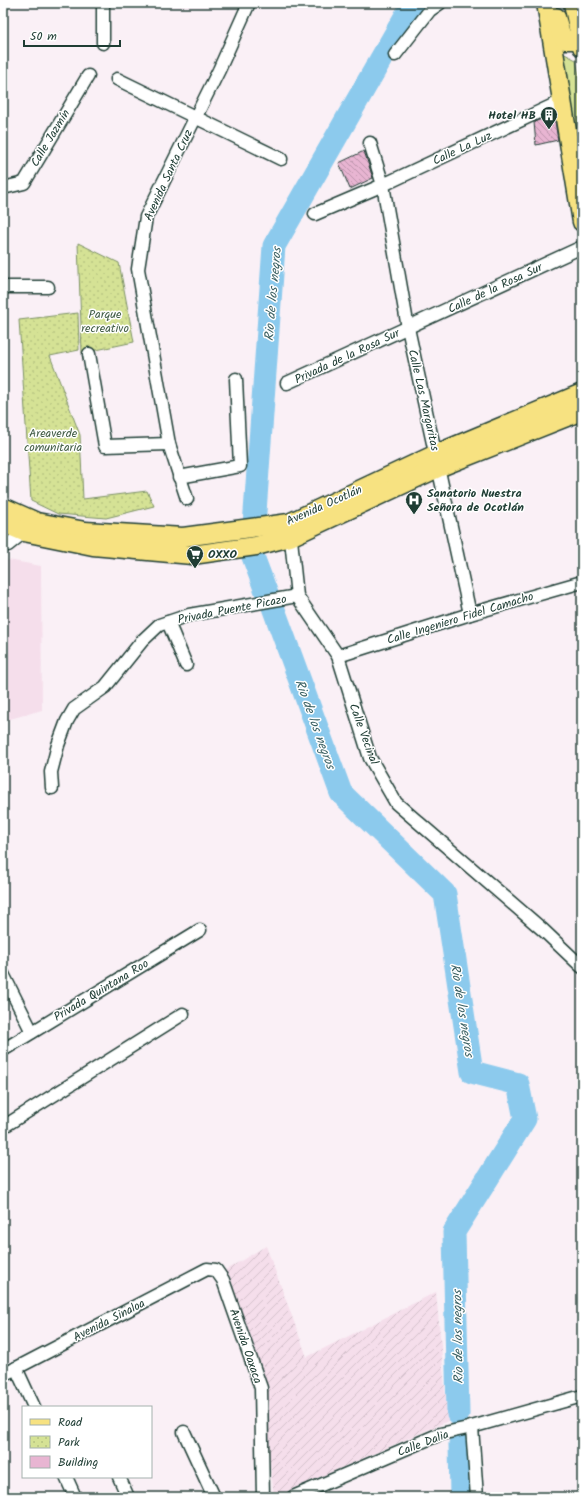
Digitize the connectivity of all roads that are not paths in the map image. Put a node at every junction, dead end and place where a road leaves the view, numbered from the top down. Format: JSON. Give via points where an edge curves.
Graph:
{"nodes":[{"id":1,"x":103,"y":3,"type":"edge"},
{"id":2,"x":249,"y":3,"type":"edge"},
{"id":3,"x":440,"y":3,"type":"edge"},
{"id":4,"x":546,"y":3,"type":"edge"},
{"id":5,"x":551,"y":3,"type":"edge"},
{"id":6,"x":573,"y":3,"type":"edge"},
{"id":7,"x":581,"y":43,"type":"edge"},
{"id":8,"x":103,"y":44,"type":"dead end"},
{"id":9,"x":395,"y":55,"type":"dead end"},
{"id":10,"x":88,"y":76,"type":"dead end"},
{"id":11,"x":117,"y":79,"type":"dead end"},
{"id":12,"x":562,"y":101,"type":"junction"},
{"id":13,"x":196,"y":117,"type":"junction"},
{"id":14,"x":370,"y":143,"type":"dead end"},
{"id":15,"x":281,"y":159,"type":"dead end"},
{"id":16,"x":384,"y":185,"type":"junction"},
{"id":17,"x":3,"y":188,"type":"edge"},
{"id":18,"x":315,"y":214,"type":"dead end"},
{"id":19,"x":582,"y":222,"type":"edge"},
{"id":20,"x":582,"y":247,"type":"edge"},
{"id":21,"x":3,"y":287,"type":"edge"},
{"id":22,"x":48,"y":287,"type":"dead end"},
{"id":23,"x":408,"y":328,"type":"junction"},
{"id":24,"x":89,"y":354,"type":"dead end"},
{"id":25,"x":236,"y":379,"type":"dead end"},
{"id":26,"x":287,"y":383,"type":"dead end"},
{"id":27,"x":582,"y":393,"type":"edge"},
{"id":28,"x":582,"y":411,"type":"edge"},
{"id":29,"x":170,"y":444,"type":"junction"},
{"id":30,"x":437,"y":461,"type":"junction"},
{"id":31,"x":179,"y":477,"type":"junction"},
{"id":32,"x":186,"y":499,"type":"dead end"},
{"id":33,"x":3,"y":507,"type":"edge"},
{"id":34,"x":3,"y":523,"type":"edge"},
{"id":35,"x":290,"y":530,"type":"junction"},
{"id":36,"x":24,"y":532,"type":"junction"},
{"id":37,"x":264,"y":535,"type":"junction"},
{"id":38,"x":3,"y":545,"type":"edge"},
{"id":39,"x":582,"y":582,"type":"edge"},
{"id":40,"x":297,"y":596,"type":"junction"},
{"id":41,"x":470,"y":614,"type":"junction"},
{"id":42,"x":168,"y":622,"type":"junction"},
{"id":43,"x":338,"y":656,"type":"junction"},
{"id":44,"x":186,"y":666,"type":"dead end"},
{"id":45,"x":52,"y":788,"type":"dead end"},
{"id":46,"x":200,"y":930,"type":"dead end"},
{"id":47,"x":582,"y":967,"type":"edge"},
{"id":48,"x":3,"y":974,"type":"edge"},
{"id":49,"x":184,"y":1014,"type":"dead end"},
{"id":50,"x":32,"y":1032,"type":"junction"},
{"id":51,"x":3,"y":1050,"type":"edge"},
{"id":52,"x":3,"y":1127,"type":"edge"},
{"id":53,"x":216,"y":1270,"type":"joint"},
{"id":54,"x":16,"y":1368,"type":"junction"},
{"id":55,"x":3,"y":1375,"type":"edge"},
{"id":56,"x":582,"y":1396,"type":"edge"},
{"id":57,"x":34,"y":1406,"type":"edge"},
{"id":58,"x":472,"y":1427,"type":"junction"},
{"id":59,"x":184,"y":1432,"type":"dead end"},
{"id":60,"x":66,"y":1478,"type":"edge"},
{"id":61,"x":119,"y":1478,"type":"edge"},
{"id":62,"x":75,"y":1497,"type":"edge"},
{"id":63,"x":128,"y":1497,"type":"edge"},
{"id":64,"x":214,"y":1497,"type":"edge"},
{"id":65,"x":264,"y":1497,"type":"edge"},
{"id":66,"x":293,"y":1497,"type":"edge"},
{"id":67,"x":477,"y":1497,"type":"edge"}],
"edges":[{"from":1,"to":8,"type":"street"},
{"from":2,"to":13,"type":"street","name":"Avenida Santa Cruz"},
{"from":3,"to":9,"type":"street","via":[[430,10]]},
{"from":4,"to":12,"type":"main road"},
{"from":5,"to":7,"type":"main road","via":[[562,37]]},
{"from":6,"to":7,"type":"main road"},
{"from":10,"to":17,"type":"street","name":"Calle Jazmín","via":[[24,183]]},
{"from":11,"to":13,"type":"street"},
{"from":12,"to":16,"type":"street","name":"Calle La Luz"},
{"from":12,"to":19,"type":"main road"},
{"from":13,"to":15,"type":"street"},
{"from":13,"to":29,"type":"street","name":"Avenida Santa Cruz","via":[[146,217],[138,269]]},
{"from":14,"to":16,"type":"street","name":"Calle Las Margaritas"},
{"from":16,"to":18,"type":"street","name":"Calle La Luz"},
{"from":16,"to":23,"type":"street","name":"Calle Las Margaritas"},
{"from":20,"to":23,"type":"street","name":"Calle de la Rosa Sur"},
{"from":21,"to":22,"type":"street"},
{"from":23,"to":26,"type":"street","name":"Privada de la Rosa Sur"},
{"from":23,"to":30,"type":"street","name":"Calle Las Margaritas"},
{"from":24,"to":29,"type":"street","via":[[105,446]]},
{"from":25,"to":31,"type":"street","via":[[240,466]]},
{"from":27,"to":30,"type":"main road","name":"Avenida Ocotlán"},
{"from":28,"to":30,"type":"main road","name":"Avenida Ocotlán"},
{"from":29,"to":31,"type":"street","name":"Avenida Santa Cruz"},
{"from":30,"to":35,"type":"main road","name":"Avenida Ocotlán"},
{"from":30,"to":41,"type":"street","name":"Calle Las Margaritas"},
{"from":31,"to":32,"type":"street","name":"Avenida Santa Cruz"},
{"from":33,"to":37,"type":"main road","name":"Avenida Ocotlán","via":[[37,522],[86,531],[183,537],[234,530]]},
{"from":34,"to":36,"type":"main road","name":"Avenida Ocotlán"},
{"from":35,"to":37,"type":"main road","name":"Avenida Ocotlán"},
{"from":35,"to":40,"type":"street","name":"Calle Vecinal"},
{"from":36,"to":37,"type":"main road","name":"Avenida Ocotlán","via":[[93,546],[192,555],[235,549]]},
{"from":36,"to":38,"type":"street","via":[[8,545]]},
{"from":39,"to":41,"type":"street","name":"Calle Ingeniero Fidel Camacho"},
{"from":40,"to":42,"type":"street","name":"Privada Puente Picazo","via":[[189,615]]},
{"from":40,"to":43,"type":"street","name":"Calle Vecinal"},
{"from":41,"to":43,"type":"street","name":"Calle Ingeniero Fidel Camacho"},
{"from":42,"to":44,"type":"street","name":"Privada Puente Picazo"},
{"from":42,"to":45,"type":"street","name":"Privada Puente Picazo","via":[[158,625],[142,641],[105,687],[74,709],[58,744],[51,772]]},
{"from":43,"to":47,"type":"street","name":"Calle Vecinal","via":[[370,758],[396,803]]},
{"from":46,"to":50,"type":"street","name":"Privada Quintana Roo"},
{"from":48,"to":50,"type":"street"},
{"from":49,"to":52,"type":"street"},
{"from":50,"to":51,"type":"street","name":"Privada Quintana Roo"},
{"from":53,"to":54,"type":"street","name":"Avenida Sinaloa","via":[[207,1269]]},
{"from":53,"to":65,"type":"street","name":"Avenida Oaxaca","via":[[223,1280],[261,1388]]},
{"from":54,"to":55,"type":"street","name":"Avenida Sinaloa"},
{"from":54,"to":57,"type":"street"},
{"from":56,"to":58,"type":"street","name":"Calle Dalia"},
{"from":58,"to":66,"type":"street","name":"Calle Dalia","via":[[440,1434]]},
{"from":58,"to":67,"type":"street"},
{"from":59,"to":64,"type":"street"},
{"from":60,"to":62,"type":"street"},
{"from":61,"to":63,"type":"street"}]}
